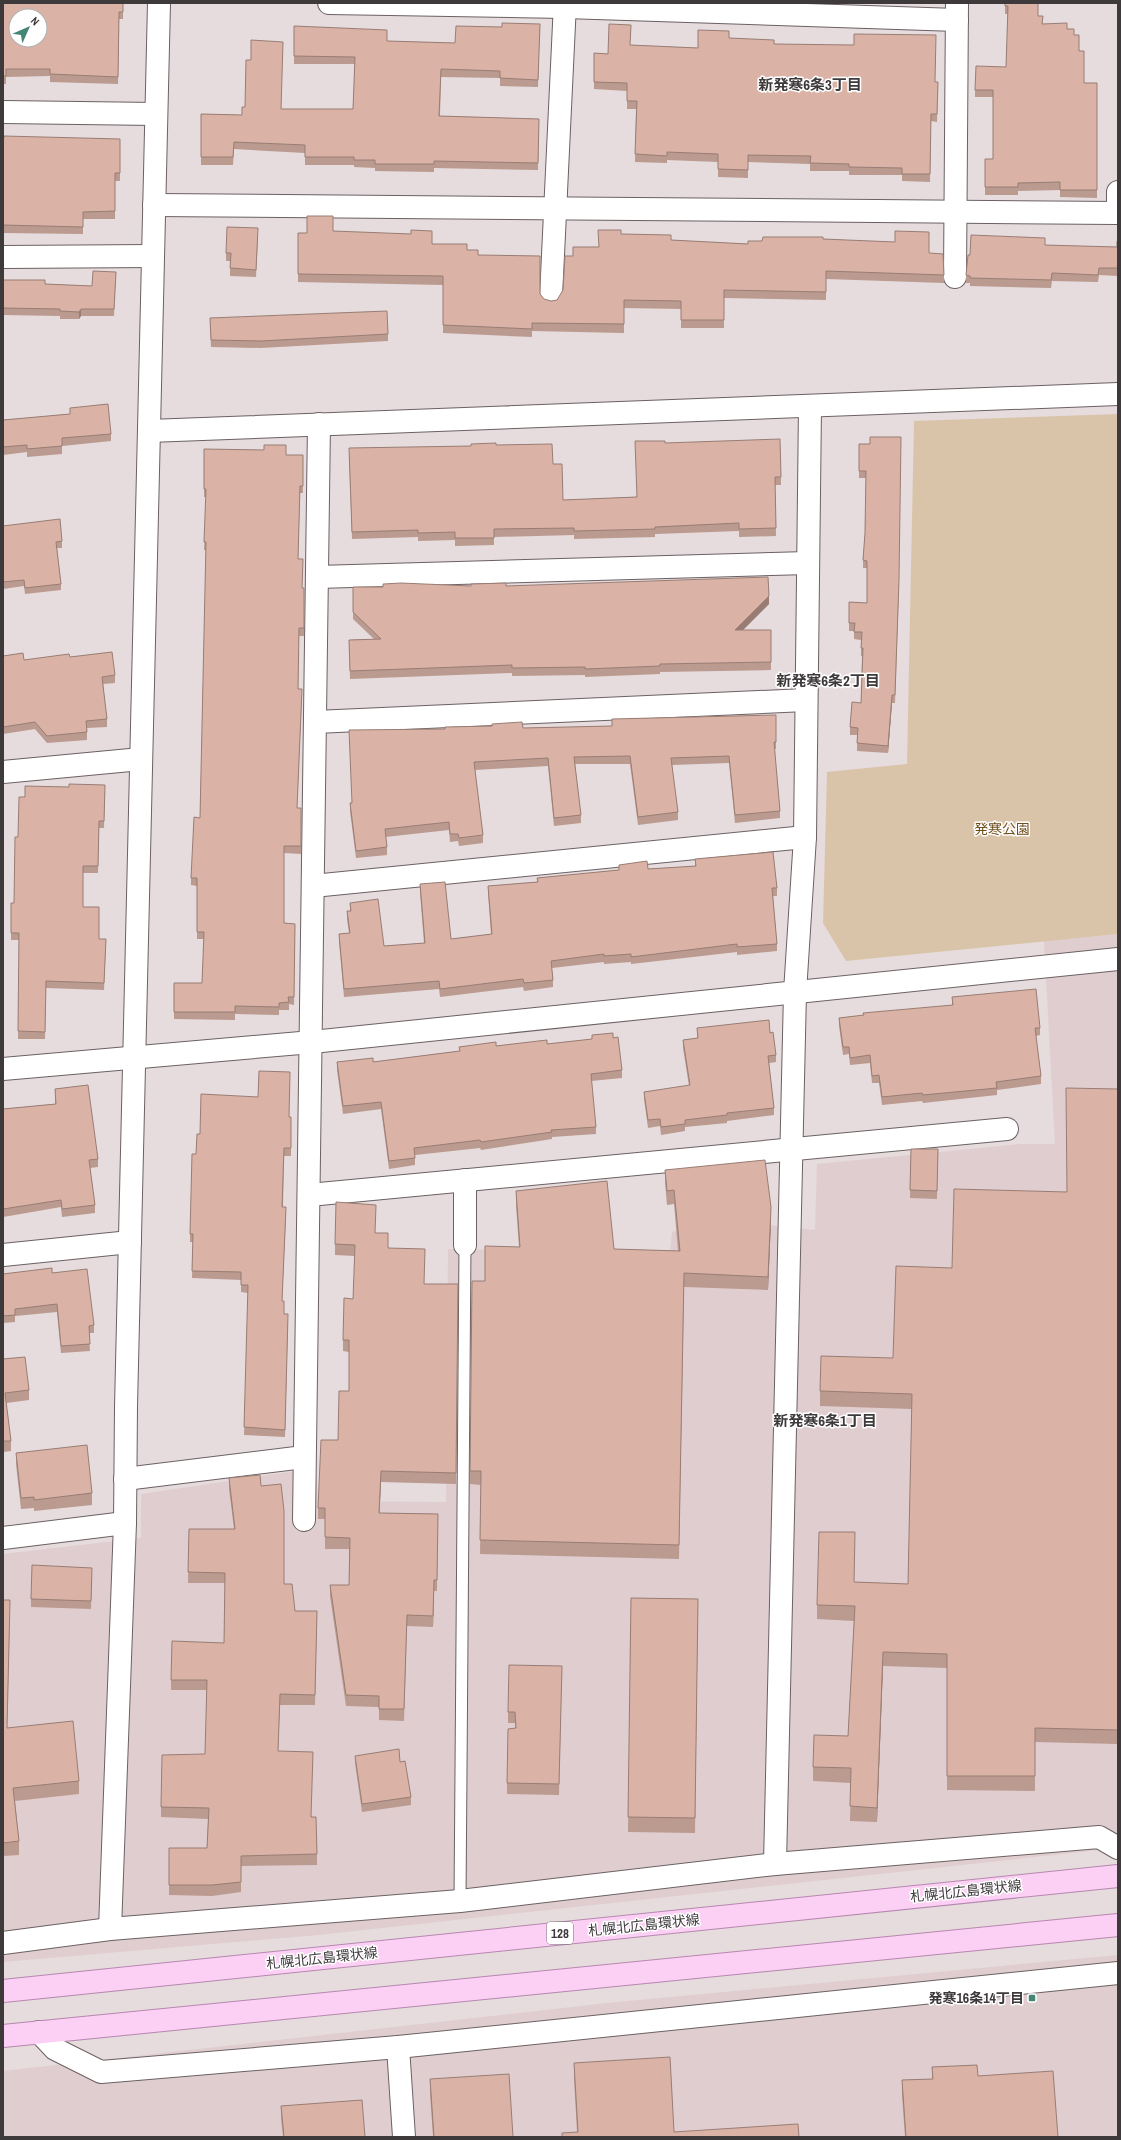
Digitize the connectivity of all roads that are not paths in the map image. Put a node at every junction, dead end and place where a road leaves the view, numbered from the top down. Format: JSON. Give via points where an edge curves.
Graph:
{"nodes":[{"id":1,"x":159,"y":3,"type":"edge"},
{"id":2,"x":329,"y":3,"type":"edge"},
{"id":3,"x":565,"y":5,"type":"edge"},
{"id":4,"x":957,"y":11,"type":"edge"},
{"id":5,"x":3,"y":112,"type":"edge"},
{"id":6,"x":156,"y":114,"type":"junction"},
{"id":7,"x":1118,"y":192,"type":"edge"},
{"id":8,"x":154,"y":205,"type":"junction"},
{"id":9,"x":556,"y":209,"type":"junction"},
{"id":10,"x":954,"y":212,"type":"junction"},
{"id":11,"x":152,"y":256,"type":"junction"},
{"id":12,"x":3,"y":257,"type":"edge"},
{"id":13,"x":954,"y":277,"type":"dead end"},
{"id":14,"x":551,"y":297,"type":"dead end"},
{"id":15,"x":1118,"y":394,"type":"edge"},
{"id":16,"x":810,"y":406,"type":"junction"},
{"id":17,"x":319,"y":424,"type":"junction"},
{"id":18,"x":149,"y":431,"type":"junction"},
{"id":19,"x":808,"y":563,"type":"junction"},
{"id":20,"x":317,"y":577,"type":"junction"},
{"id":21,"x":806,"y":700,"type":"junction"},
{"id":22,"x":315,"y":722,"type":"junction"},
{"id":23,"x":141,"y":760,"type":"junction"},
{"id":24,"x":3,"y":772,"type":"edge"},
{"id":25,"x":805,"y":837,"type":"junction"},
{"id":26,"x":313,"y":886,"type":"junction"},
{"id":27,"x":1118,"y":959,"type":"edge"},
{"id":28,"x":795,"y":992,"type":"junction"},
{"id":29,"x":312,"y":1042,"type":"junction"},
{"id":30,"x":135,"y":1059,"type":"junction"},
{"id":31,"x":3,"y":1070,"type":"edge"},
{"id":32,"x":1007,"y":1129,"type":"dead end"},
{"id":33,"x":792,"y":1148,"type":"junction"},
{"id":34,"x":465,"y":1180,"type":"junction"},
{"id":35,"x":309,"y":1195,"type":"junction"},
{"id":36,"x":130,"y":1242,"type":"junction"},
{"id":37,"x":466,"y":1245,"type":"joint"},
{"id":38,"x":3,"y":1255,"type":"edge"},
{"id":39,"x":304,"y":1457,"type":"junction"},
{"id":40,"x":126,"y":1479,"type":"junction"},
{"id":41,"x":304,"y":1520,"type":"dead end"},
{"id":42,"x":125,"y":1523,"type":"junction"},
{"id":43,"x":3,"y":1538,"type":"edge"},
{"id":44,"x":1118,"y":1848,"type":"edge"},
{"id":45,"x":775,"y":1864,"type":"junction"},
{"id":46,"x":1118,"y":1876,"type":"edge"},
{"id":47,"x":460,"y":1901,"type":"junction"},
{"id":48,"x":1118,"y":1925,"type":"edge"},
{"id":49,"x":110,"y":1929,"type":"junction"},
{"id":50,"x":3,"y":1944,"type":"edge"},
{"id":51,"x":1118,"y":1973,"type":"edge"},
{"id":52,"x":3,"y":1991,"type":"edge"},
{"id":53,"x":38,"y":2032,"type":"junction"},
{"id":54,"x":3,"y":2036,"type":"edge"},
{"id":55,"x":398,"y":2047,"type":"junction"},
{"id":56,"x":404,"y":2137,"type":"edge"}],
"edges":[{"from":1,"to":6,"type":"street"},
{"from":2,"to":3,"type":"street"},
{"from":3,"to":4,"type":"street"},
{"from":3,"to":9,"type":"street"},
{"from":4,"to":10,"type":"street"},
{"from":5,"to":6,"type":"street"},
{"from":6,"to":8,"type":"street"},
{"from":7,"to":10,"type":"street","via":[[1118,213]]},
{"from":8,"to":9,"type":"street"},
{"from":8,"to":11,"type":"street"},
{"from":9,"to":10,"type":"street"},
{"from":9,"to":14,"type":"street"},
{"from":10,"to":13,"type":"street"},
{"from":11,"to":12,"type":"street"},
{"from":11,"to":18,"type":"street"},
{"from":15,"to":16,"type":"street"},
{"from":16,"to":17,"type":"street"},
{"from":16,"to":19,"type":"street"},
{"from":17,"to":18,"type":"street"},
{"from":17,"to":20,"type":"street"},
{"from":18,"to":23,"type":"street"},
{"from":19,"to":20,"type":"street"},
{"from":19,"to":21,"type":"street"},
{"from":20,"to":22,"type":"street"},
{"from":21,"to":22,"type":"street"},
{"from":21,"to":25,"type":"street"},
{"from":22,"to":26,"type":"street"},
{"from":23,"to":24,"type":"street"},
{"from":23,"to":30,"type":"street"},
{"from":25,"to":26,"type":"street"},
{"from":25,"to":28,"type":"street"},
{"from":26,"to":29,"type":"street"},
{"from":27,"to":28,"type":"street"},
{"from":28,"to":29,"type":"street"},
{"from":28,"to":33,"type":"street"},
{"from":29,"to":30,"type":"street"},
{"from":29,"to":35,"type":"street"},
{"from":30,"to":31,"type":"street"},
{"from":30,"to":36,"type":"street"},
{"from":32,"to":33,"type":"street"},
{"from":33,"to":34,"type":"street"},
{"from":33,"to":45,"type":"street"},
{"from":34,"to":35,"type":"street"},
{"from":34,"to":37,"type":"street"},
{"from":35,"to":39,"type":"street"},
{"from":36,"to":38,"type":"street"},
{"from":36,"to":40,"type":"street"},
{"from":37,"to":47,"type":"lane"},
{"from":39,"to":40,"type":"street"},
{"from":39,"to":41,"type":"street"},
{"from":40,"to":42,"type":"street"},
{"from":42,"to":43,"type":"street"},
{"from":42,"to":49,"type":"street"},
{"from":44,"to":45,"type":"street","via":[[1099,1837]]},
{"from":45,"to":47,"type":"street"},
{"from":46,"to":52,"type":"main road","name":"札幌北広島環状線","number":"128"},
{"from":47,"to":49,"type":"street"},
{"from":48,"to":53,"type":"main road"},
{"from":49,"to":50,"type":"street"},
{"from":51,"to":55,"type":"street"},
{"from":53,"to":54,"type":"main road"},
{"from":53,"to":55,"type":"street","via":[[55,2049],[101,2072]]},
{"from":55,"to":56,"type":"street"}]}
